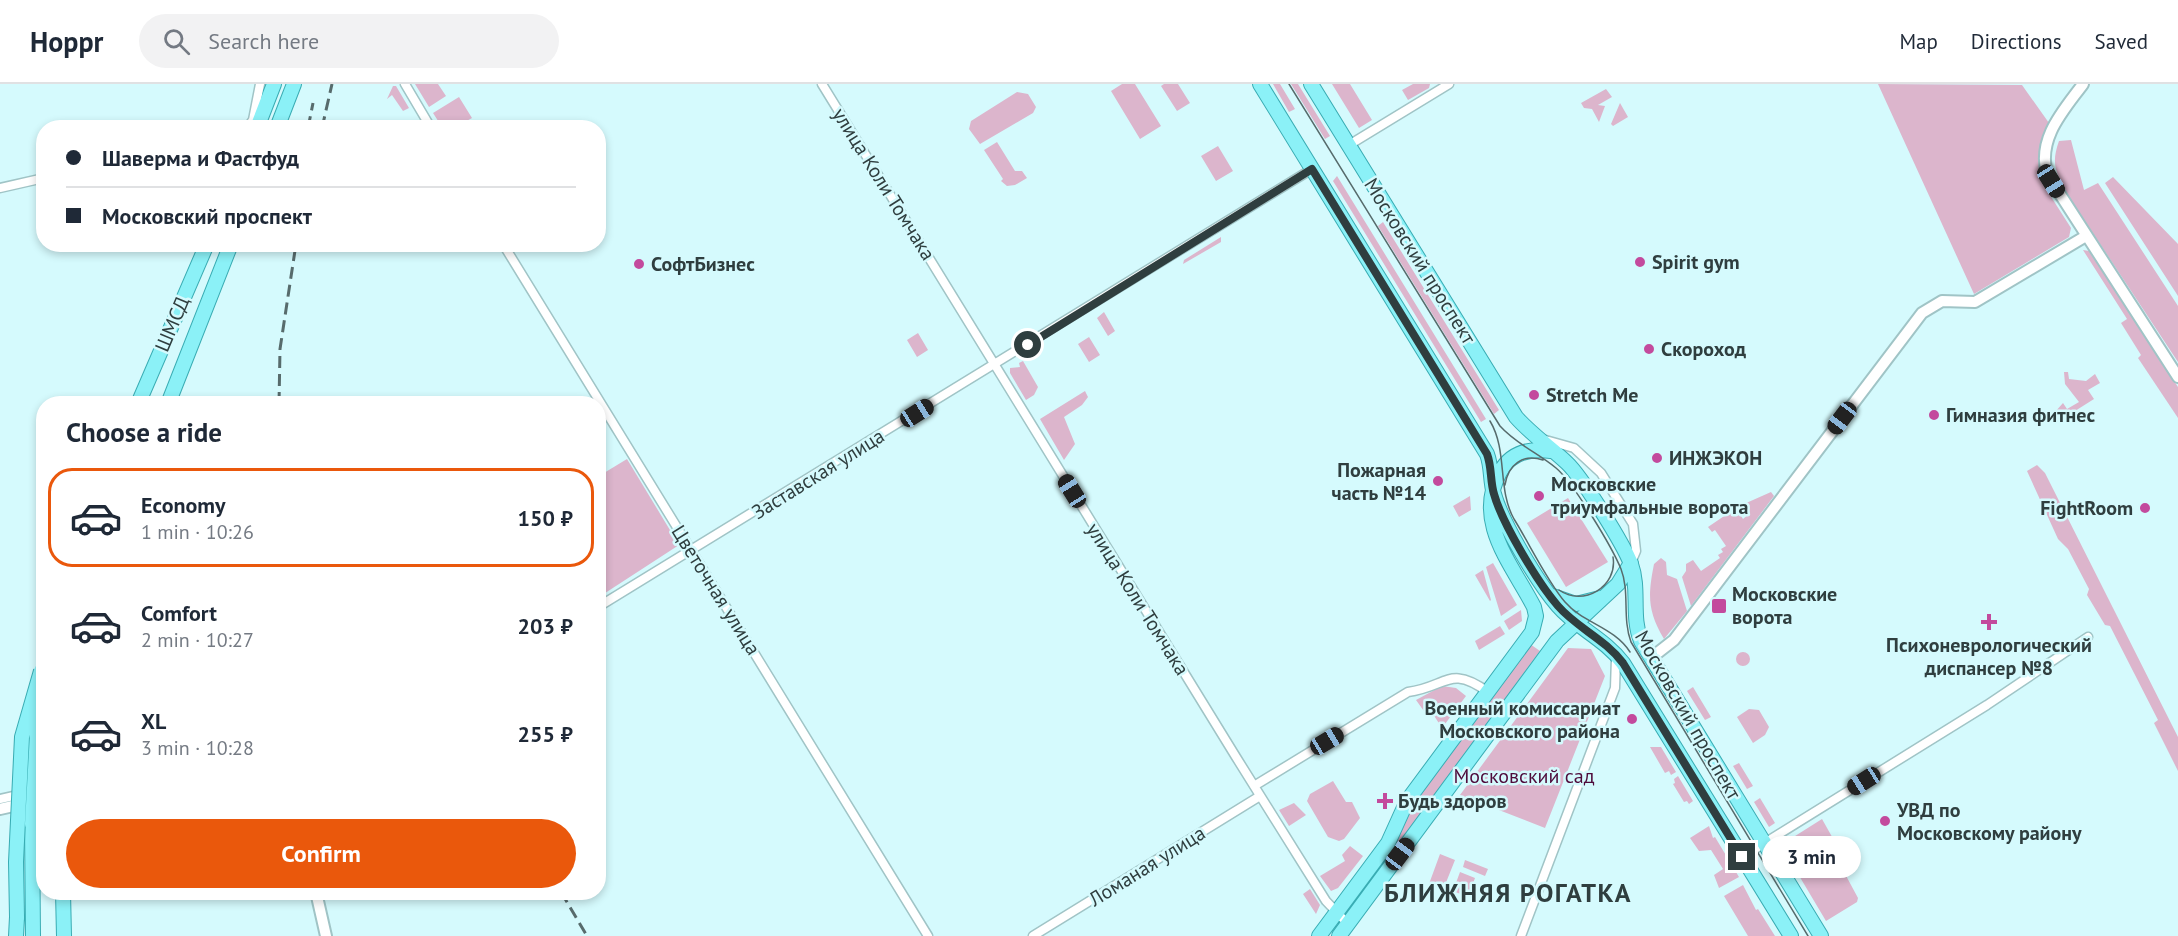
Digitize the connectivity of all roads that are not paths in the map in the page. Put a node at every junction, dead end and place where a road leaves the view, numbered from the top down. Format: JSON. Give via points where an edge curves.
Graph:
{"nodes":[{"id":1,"x":260,"y":84,"type":"edge"},
{"id":2,"x":274,"y":84,"type":"edge"},
{"id":3,"x":294,"y":84,"type":"edge"},
{"id":4,"x":405,"y":84,"type":"edge"},
{"id":5,"x":822,"y":84,"type":"edge"},
{"id":6,"x":1260,"y":84,"type":"edge"},
{"id":7,"x":1311,"y":84,"type":"edge"},
{"id":8,"x":1449,"y":84,"type":"edge"},
{"id":9,"x":2083,"y":84,"type":"edge"},
{"id":10,"x":253,"y":120,"type":"edge"},
{"id":11,"x":260,"y":120,"type":"edge"},
{"id":12,"x":280,"y":120,"type":"edge"},
{"id":13,"x":426,"y":120,"type":"edge"},
{"id":14,"x":1349,"y":145,"type":"junction"},
{"id":15,"x":1312,"y":169,"type":"junction"},
{"id":16,"x":36,"y":180,"type":"edge"},
{"id":17,"x":0,"y":188,"type":"edge"},
{"id":18,"x":2086,"y":236,"type":"junction"},
{"id":19,"x":204,"y":252,"type":"edge"},
{"id":20,"x":228,"y":252,"type":"edge"},
{"id":21,"x":509,"y":252,"type":"edge"},
{"id":22,"x":995,"y":365,"type":"junction"},
{"id":23,"x":2178,"y":377,"type":"edge"},
{"id":24,"x":141,"y":396,"type":"edge"},
{"id":25,"x":171,"y":396,"type":"edge"},
{"id":26,"x":597,"y":396,"type":"edge"},
{"id":27,"x":606,"y":411,"type":"edge"},
{"id":28,"x":1532,"y":435,"type":"junction"},
{"id":29,"x":1551,"y":451,"type":"junction"},
{"id":30,"x":1493,"y":492,"type":"junction"},
{"id":31,"x":692,"y":552,"type":"junction"},
{"id":32,"x":1630,"y":563,"type":"junction"},
{"id":33,"x":1545,"y":587,"type":"junction"},
{"id":34,"x":1607,"y":595,"type":"junction"},
{"id":35,"x":606,"y":602,"type":"edge"},
{"id":36,"x":1576,"y":622,"type":"junction"},
{"id":37,"x":2088,"y":637,"type":"dead end"},
{"id":38,"x":1614,"y":651,"type":"junction"},
{"id":39,"x":1651,"y":658,"type":"junction"},
{"id":40,"x":1636,"y":683,"type":"junction"},
{"id":41,"x":36,"y":687,"type":"edge"},
{"id":42,"x":1615,"y":688,"type":"junction"},
{"id":43,"x":1488,"y":692,"type":"junction"},
{"id":44,"x":36,"y":760,"type":"edge"},
{"id":45,"x":1254,"y":786,"type":"junction"},
{"id":46,"x":36,"y":791,"type":"edge"},
{"id":47,"x":1260,"y":796,"type":"junction"},
{"id":48,"x":0,"y":799,"type":"edge"},
{"id":49,"x":36,"y":801,"type":"edge"},
{"id":50,"x":0,"y":809,"type":"edge"},
{"id":51,"x":1764,"y":843,"type":"junction"},
{"id":52,"x":1742,"y":857,"type":"junction"},
{"id":53,"x":63,"y":900,"type":"edge"},
{"id":54,"x":318,"y":900,"type":"edge"},
{"id":55,"x":1335,"y":914,"type":"junction"},
{"id":56,"x":1343,"y":930,"type":"edge"},
{"id":57,"x":16,"y":936,"type":"edge"},
{"id":58,"x":33,"y":936,"type":"edge"},
{"id":59,"x":64,"y":936,"type":"edge"},
{"id":60,"x":326,"y":936,"type":"edge"},
{"id":61,"x":928,"y":936,"type":"edge"},
{"id":62,"x":1034,"y":936,"type":"edge"},
{"id":63,"x":1319,"y":936,"type":"edge"},
{"id":64,"x":1521,"y":936,"type":"edge"},
{"id":65,"x":1791,"y":936,"type":"edge"},
{"id":66,"x":1821,"y":936,"type":"edge"}],
"edges":[{"from":1,"to":10,"type":"street"},
{"from":2,"to":11,"type":"main road"},
{"from":3,"to":12,"type":"main road"},
{"from":4,"to":13,"type":"street"},
{"from":5,"to":22,"type":"street","name":"улица Коли Томчака"},
{"from":6,"to":15,"type":"main road","name":"Московский проспект"},
{"from":7,"to":14,"type":"main road","name":"Московский проспект"},
{"from":8,"to":14,"type":"street"},
{"from":9,"to":18,"type":"street","via":[[2049,133],[2044,157],[2051,181]]},
{"from":14,"to":28,"type":"main road","name":"Московский проспект","via":[[1511,409]]},
{"from":15,"to":22,"type":"street","name":"Заставская улица"},
{"from":15,"to":30,"type":"main road","name":"Московский проспект","via":[[1487,454]]},
{"from":16,"to":17,"type":"street"},
{"from":18,"to":23,"type":"street"},
{"from":18,"to":39,"type":"street","via":[[1975,302],[1947,300],[1929,307],[1674,640]]},
{"from":19,"to":24,"type":"main road","name":"ШМСД"},
{"from":20,"to":25,"type":"main road","name":"ШМСД"},
{"from":21,"to":26,"type":"street","name":"Цветочная улица"},
{"from":22,"to":31,"type":"street","name":"Заставская улица"},
{"from":22,"to":45,"type":"street","name":"улица Коли Томчака"},
{"from":27,"to":31,"type":"street","name":"Цветочная улица"},
{"from":28,"to":29,"type":"main road","name":"Московский проспект"},
{"from":28,"to":32,"type":"street","via":[[1574,448],[1594,464],[1633,524],[1636,551]]},
{"from":29,"to":30,"type":"main road","via":[[1530,450],[1514,456],[1502,468]]},
{"from":29,"to":32,"type":"main road","name":"Московский проспект","via":[[1578,474]]},
{"from":30,"to":33,"type":"main road","name":"Московский проспект","via":[[1504,520]]},
{"from":30,"to":43,"type":"main road","via":[[1489,505],[1494,532],[1536,616],[1532,632]]},
{"from":31,"to":35,"type":"street","name":"Заставская улица"},
{"from":31,"to":61,"type":"street","name":"Цветочная улица"},
{"from":32,"to":34,"type":"main road"},
{"from":32,"to":39,"type":"main road","name":"Московский проспект","via":[[1635,621]]},
{"from":33,"to":34,"type":"main road","via":[[1568,603],[1593,601]]},
{"from":33,"to":36,"type":"main road","name":"Московский проспект","via":[[1559,608]]},
{"from":34,"to":36,"type":"main road"},
{"from":36,"to":38,"type":"main road","name":"Московский проспект"},
{"from":36,"to":56,"type":"main road","via":[[1553,647]]},
{"from":37,"to":51,"type":"street","via":[[1987,705]]},
{"from":38,"to":40,"type":"main road","name":"Московский проспект"},
{"from":38,"to":42,"type":"street"},
{"from":39,"to":51,"type":"main road","name":"Московский проспект"},
{"from":40,"to":42,"type":"street"},
{"from":40,"to":52,"type":"main road","name":"Московский проспект"},
{"from":41,"to":57,"type":"main road","bridge":true,"via":[[22,737]]},
{"from":42,"to":64,"type":"street"},
{"from":43,"to":45,"type":"street","via":[[1470,678],[1437,682],[1408,692]]},
{"from":43,"to":55,"type":"main road","via":[[1407,801],[1388,843]]},
{"from":44,"to":58,"type":"main road","bridge":true},
{"from":45,"to":47,"type":"street","name":"улица Коли Томчака"},
{"from":46,"to":48,"type":"street"},
{"from":47,"to":55,"type":"street","name":"улица Коли Томчака"},
{"from":47,"to":62,"type":"street","name":"Ломаная улица"},
{"from":49,"to":50,"type":"street"},
{"from":51,"to":52,"type":"street"},
{"from":51,"to":66,"type":"main road","name":"Московский проспект"},
{"from":52,"to":65,"type":"main road","name":"Московский проспект"},
{"from":53,"to":59,"type":"main road"},
{"from":54,"to":60,"type":"street"},
{"from":55,"to":56,"type":"street","name":"улица Коли Томчака"},
{"from":55,"to":63,"type":"main road"}]}
